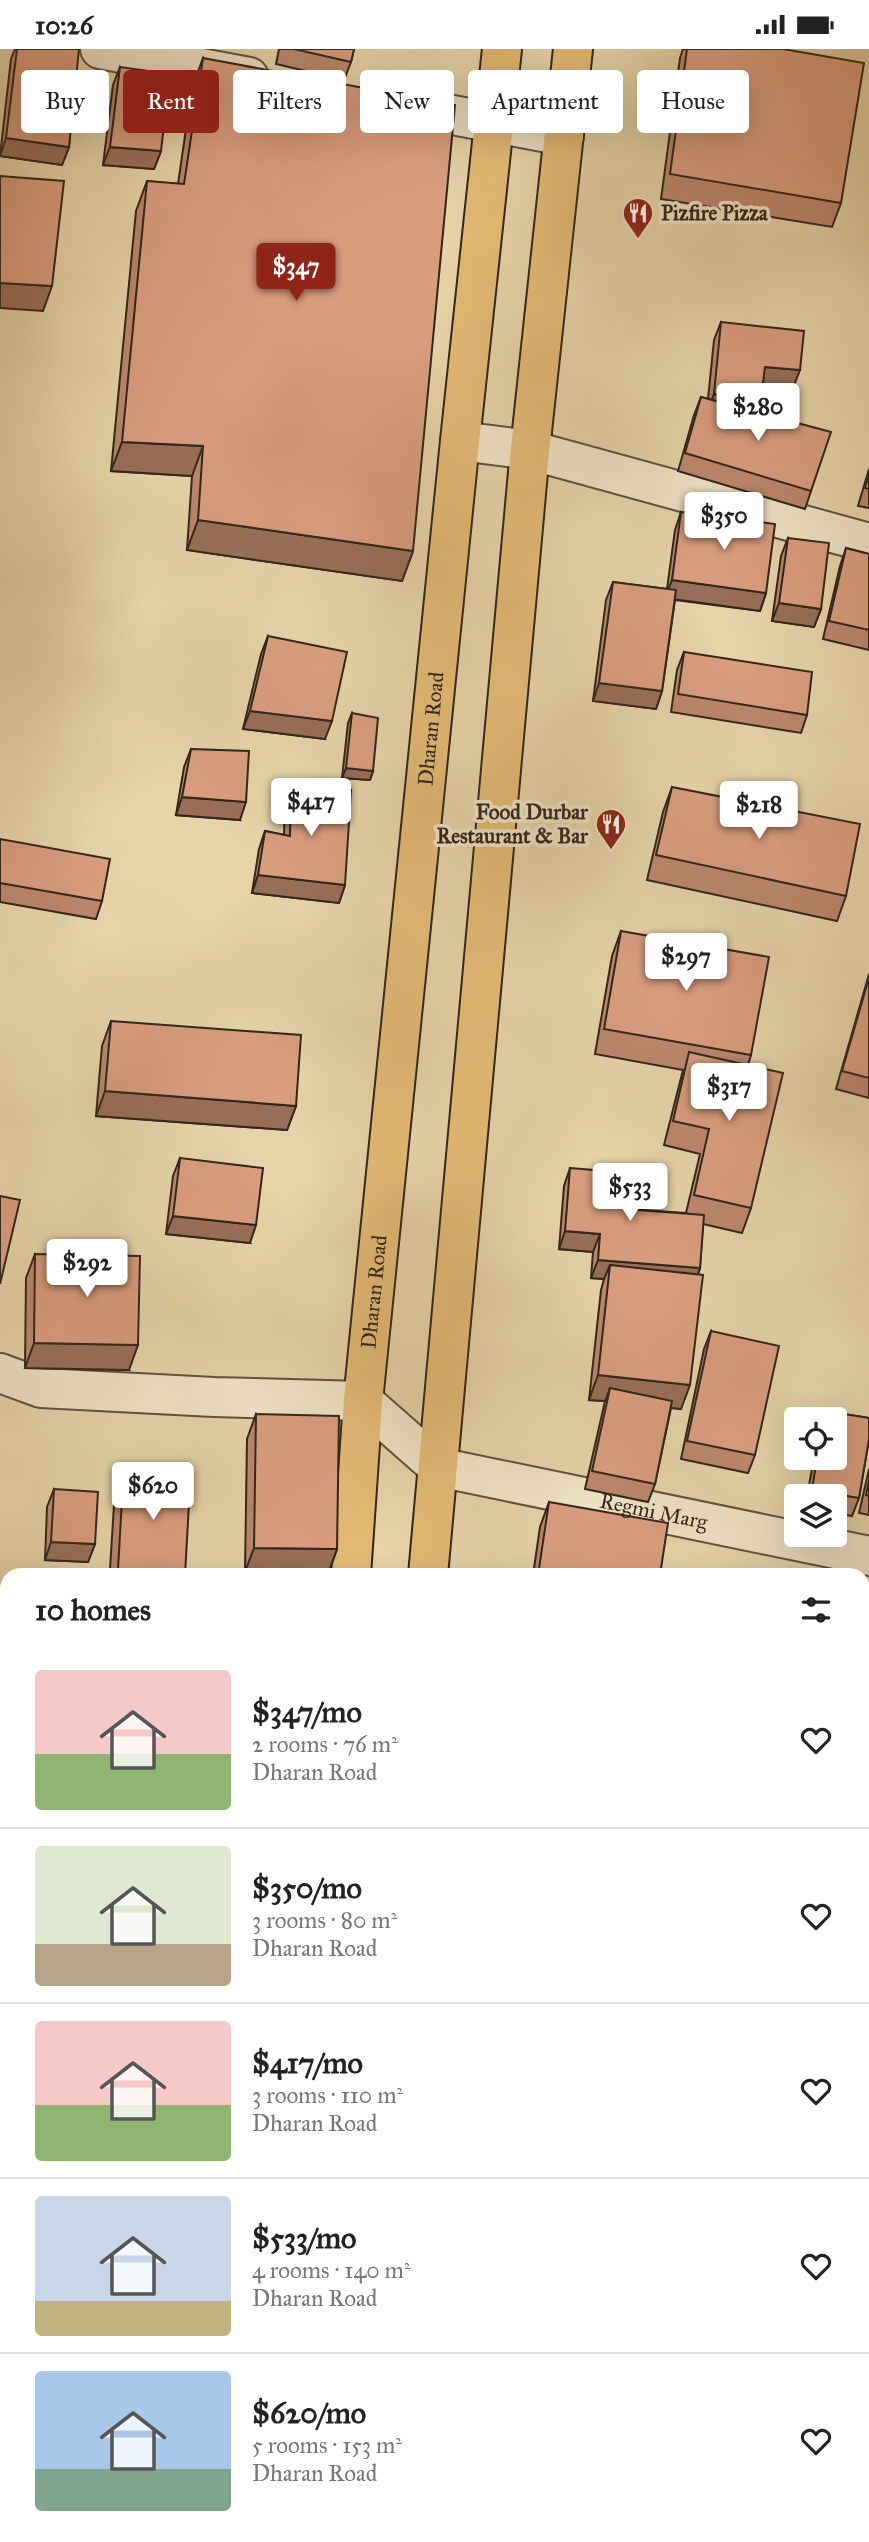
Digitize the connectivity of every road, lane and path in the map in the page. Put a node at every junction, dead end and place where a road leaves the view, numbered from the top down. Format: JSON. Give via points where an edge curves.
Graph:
{"nodes":[{"id":1,"x":100,"y":49,"type":"edge"},
{"id":2,"x":502,"y":49,"type":"edge"},
{"id":3,"x":573,"y":49,"type":"edge"},
{"id":4,"x":500,"y":70,"type":"edge"},
{"id":5,"x":233,"y":74,"type":"edge"},
{"id":6,"x":494,"y":133,"type":"edge"},
{"id":7,"x":547,"y":133,"type":"edge"},
{"id":8,"x":564,"y":136,"type":"junction"},
{"id":9,"x":460,"y":441,"type":"junction"},
{"id":10,"x":530,"y":450,"type":"junction"},
{"id":11,"x":869,"y":543,"type":"edge"},
{"id":12,"x":0,"y":1373,"type":"edge"},
{"id":13,"x":363,"y":1401,"type":"junction"},
{"id":14,"x":438,"y":1467,"type":"junction"},
{"id":15,"x":869,"y":1556,"type":"edge"},
{"id":16,"x":351,"y":1568,"type":"edge"},
{"id":17,"x":429,"y":1568,"type":"edge"}],
"edges":[{"from":1,"to":5,"type":"street"},
{"from":2,"to":4,"type":"main road","name":"Dharan Road"},
{"from":3,"to":8,"type":"main road"},
{"from":6,"to":9,"type":"main road","name":"Dharan Road"},
{"from":7,"to":8,"type":"street"},
{"from":8,"to":10,"type":"main road"},
{"from":9,"to":10,"type":"street"},
{"from":9,"to":13,"type":"main road","name":"Dharan Road"},
{"from":10,"to":11,"type":"street"},
{"from":10,"to":14,"type":"main road"},
{"from":12,"to":13,"type":"street","via":[[41,1388]]},
{"from":13,"to":14,"type":"street"},
{"from":13,"to":16,"type":"main road","name":"Dharan Road"},
{"from":14,"to":15,"type":"street","name":"Regmi Marg"},
{"from":14,"to":17,"type":"main road"}]}
